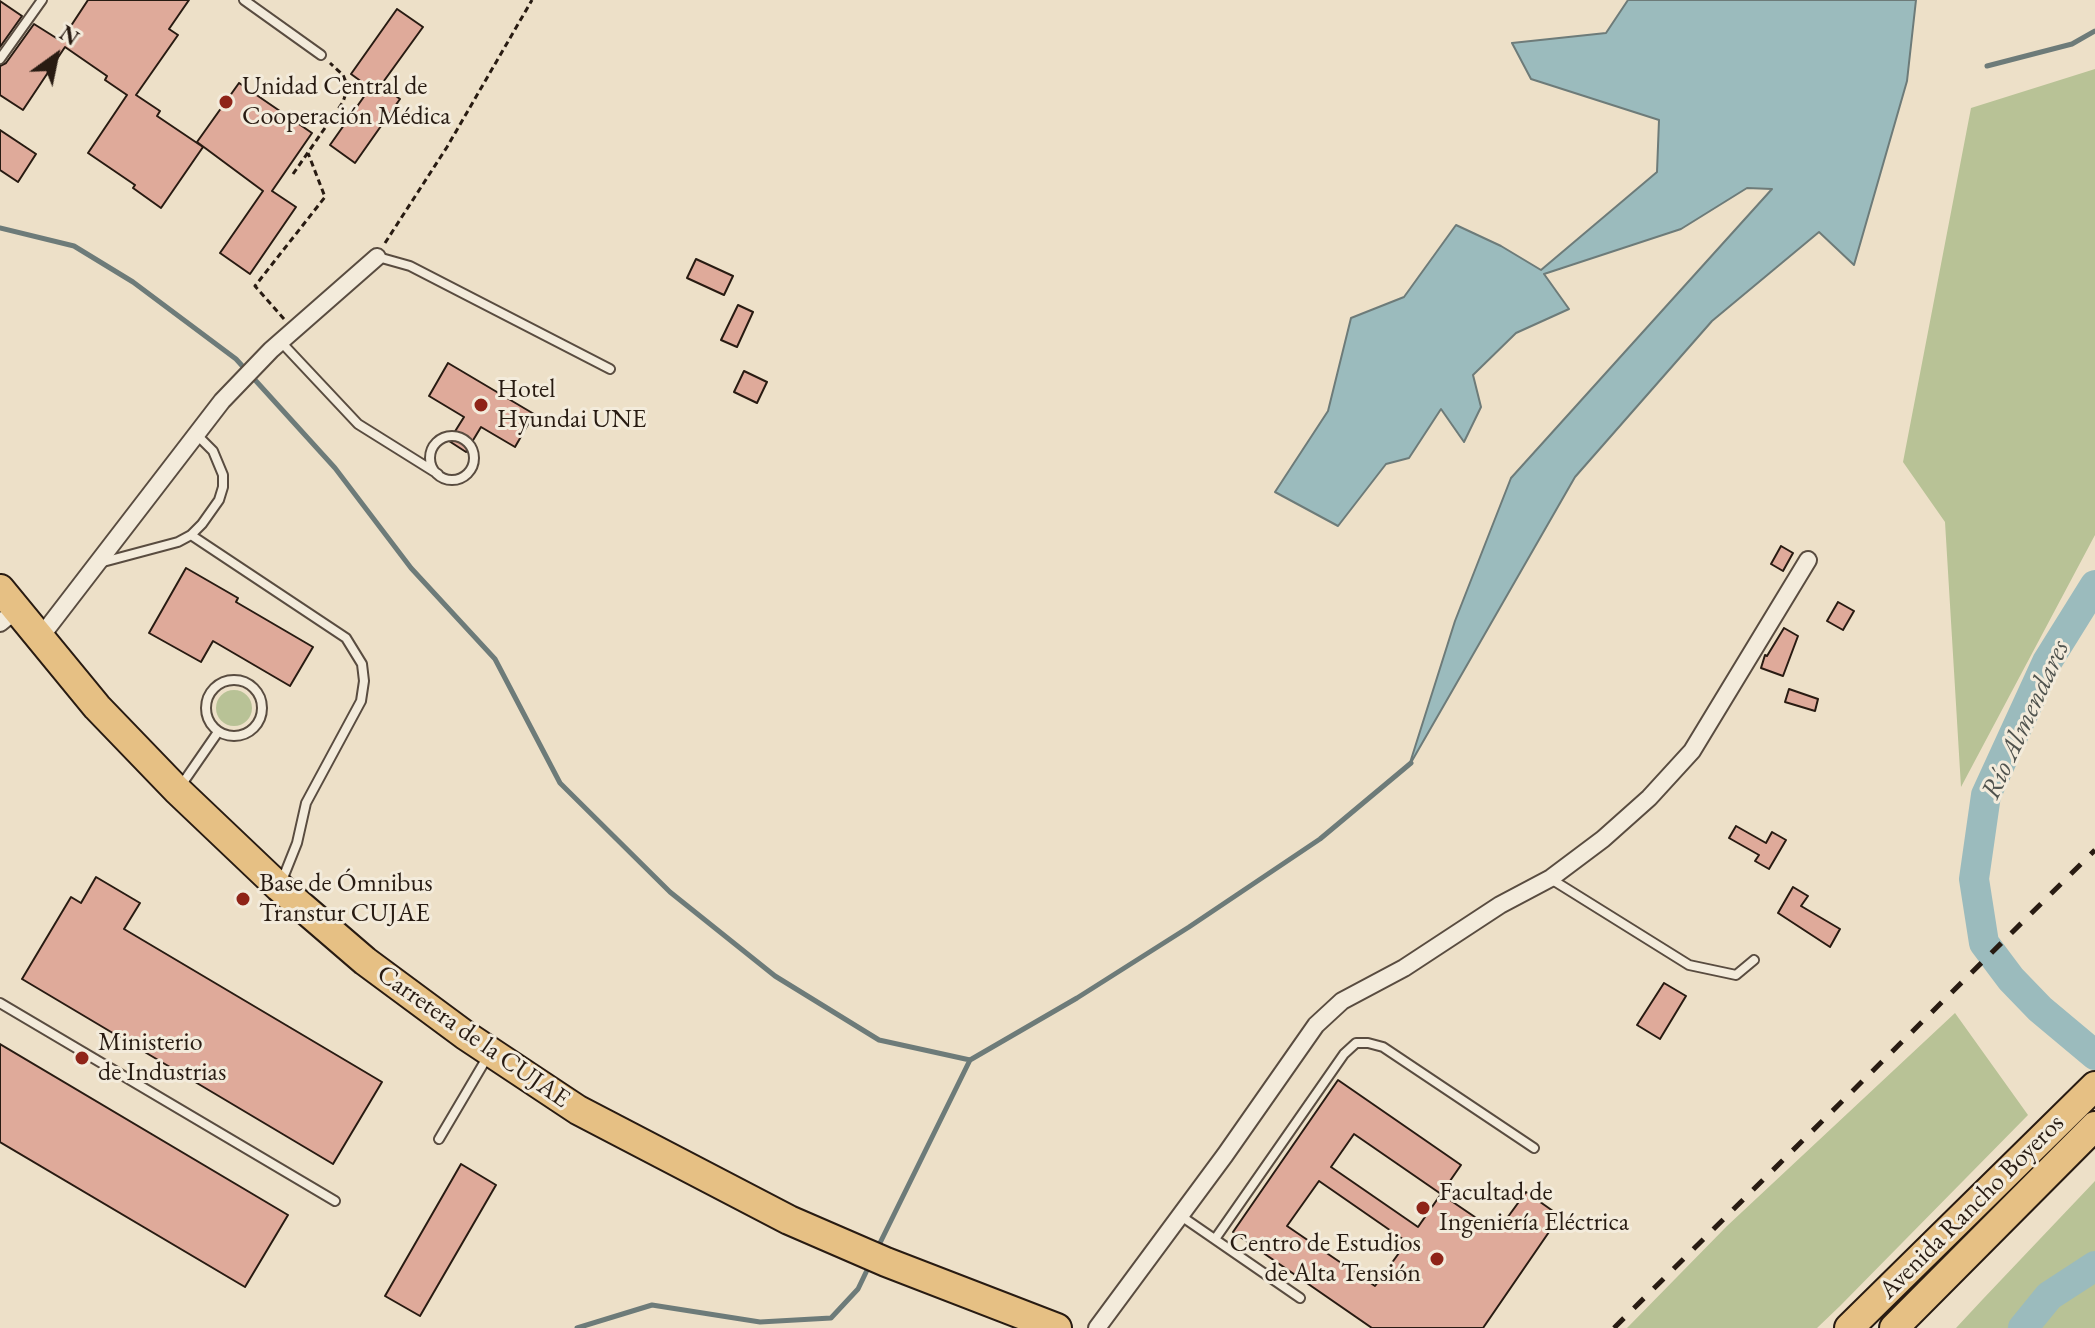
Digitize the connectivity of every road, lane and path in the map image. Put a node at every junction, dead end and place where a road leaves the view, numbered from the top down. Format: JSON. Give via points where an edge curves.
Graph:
{"nodes":[{"id":1,"x":42,"y":0,"type":"edge"},
{"id":2,"x":244,"y":0,"type":"edge"},
{"id":3,"x":532,"y":0,"type":"edge"},
{"id":4,"x":321,"y":55,"type":"joint"},
{"id":5,"x":0,"y":59,"type":"edge"},
{"id":6,"x":308,"y":153,"type":"junction"},
{"id":7,"x":293,"y":174,"type":"dead end"},
{"id":8,"x":377,"y":257,"type":"junction"},
{"id":9,"x":294,"y":330,"type":"junction"},
{"id":10,"x":281,"y":341,"type":"junction"},
{"id":11,"x":610,"y":369,"type":"dead end"},
{"id":12,"x":195,"y":433,"type":"junction"},
{"id":13,"x":438,"y":474,"type":"junction"},
{"id":14,"x":191,"y":535,"type":"junction"},
{"id":15,"x":1808,"y":560,"type":"dead end"},
{"id":16,"x":98,"y":563,"type":"junction"},
{"id":17,"x":5,"y":607,"type":"edge"},
{"id":18,"x":39,"y":639,"type":"junction"},
{"id":19,"x":218,"y":732,"type":"junction"},
{"id":20,"x":177,"y":790,"type":"junction"},
{"id":21,"x":1551,"y":878,"type":"junction"},
{"id":22,"x":279,"y":887,"type":"junction"},
{"id":23,"x":1754,"y":960,"type":"dead end"},
{"id":24,"x":0,"y":1003,"type":"edge"},
{"id":25,"x":491,"y":1052,"type":"junction"},
{"id":26,"x":2095,"y":1086,"type":"edge"},
{"id":27,"x":2095,"y":1126,"type":"edge"},
{"id":28,"x":439,"y":1139,"type":"dead end"},
{"id":29,"x":1534,"y":1148,"type":"dead end"},
{"id":30,"x":335,"y":1201,"type":"dead end"},
{"id":31,"x":1180,"y":1215,"type":"junction"},
{"id":32,"x":1215,"y":1239,"type":"junction"},
{"id":33,"x":1300,"y":1298,"type":"dead end"},
{"id":34,"x":1057,"y":1328,"type":"edge"},
{"id":35,"x":1097,"y":1328,"type":"edge"},
{"id":36,"x":1849,"y":1328,"type":"edge"},
{"id":37,"x":1894,"y":1328,"type":"edge"}],
"edges":[{"from":1,"to":5,"type":"lane"},
{"from":2,"to":4,"type":"lane"},
{"from":3,"to":8,"type":"path"},
{"from":4,"to":6,"type":"path","via":[[348,87]]},
{"from":6,"to":7,"type":"path"},
{"from":6,"to":9,"type":"path","via":[[325,197],[255,286]]},
{"from":8,"to":9,"type":"street"},
{"from":8,"to":11,"type":"lane","via":[[410,266]]},
{"from":9,"to":10,"type":"street"},
{"from":10,"to":12,"type":"street"},
{"from":10,"to":13,"type":"lane","via":[[358,424]]},
{"from":12,"to":14,"type":"lane","via":[[213,451],[223,487]]},
{"from":12,"to":16,"type":"street"},
{"from":13,"to":13,"type":"lane","via":[[457,479],[468,473],[474,453],[466,440],[451,436],[438,441],[431,455]]},
{"from":14,"to":16,"type":"lane"},
{"from":14,"to":22,"type":"lane","via":[[346,638],[362,664],[361,701],[306,803]]},
{"from":15,"to":21,"type":"street","via":[[1692,751],[1649,798]]},
{"from":16,"to":18,"type":"street"},
{"from":17,"to":18,"type":"highway","name":"Carretera de la CUJAE"},
{"from":18,"to":20,"type":"highway","name":"Carretera de la CUJAE"},
{"from":19,"to":19,"type":"lane","via":[[237,736],[254,728],[262,702],[252,686],[235,679],[210,691],[205,708]]},
{"from":19,"to":20,"type":"lane"},
{"from":20,"to":22,"type":"highway","name":"Carretera de la CUJAE"},
{"from":21,"to":23,"type":"lane","via":[[1689,965],[1736,975]]},
{"from":21,"to":31,"type":"street","via":[[1342,1001],[1316,1025]]},
{"from":22,"to":25,"type":"highway","name":"Carretera de la CUJAE","via":[[365,961]]},
{"from":24,"to":30,"type":"lane"},
{"from":25,"to":28,"type":"lane"},
{"from":25,"to":34,"type":"highway","name":"Carretera de la CUJAE","via":[[578,1110],[838,1242]]},
{"from":26,"to":36,"type":"highway","name":"Avenida Rancho Boyeros"},
{"from":27,"to":37,"type":"highway","name":"Avenida Rancho Boyeros"},
{"from":29,"to":32,"type":"lane","via":[[1383,1047],[1356,1043]]},
{"from":31,"to":32,"type":"lane"},
{"from":31,"to":35,"type":"street"},
{"from":32,"to":33,"type":"lane"}]}
